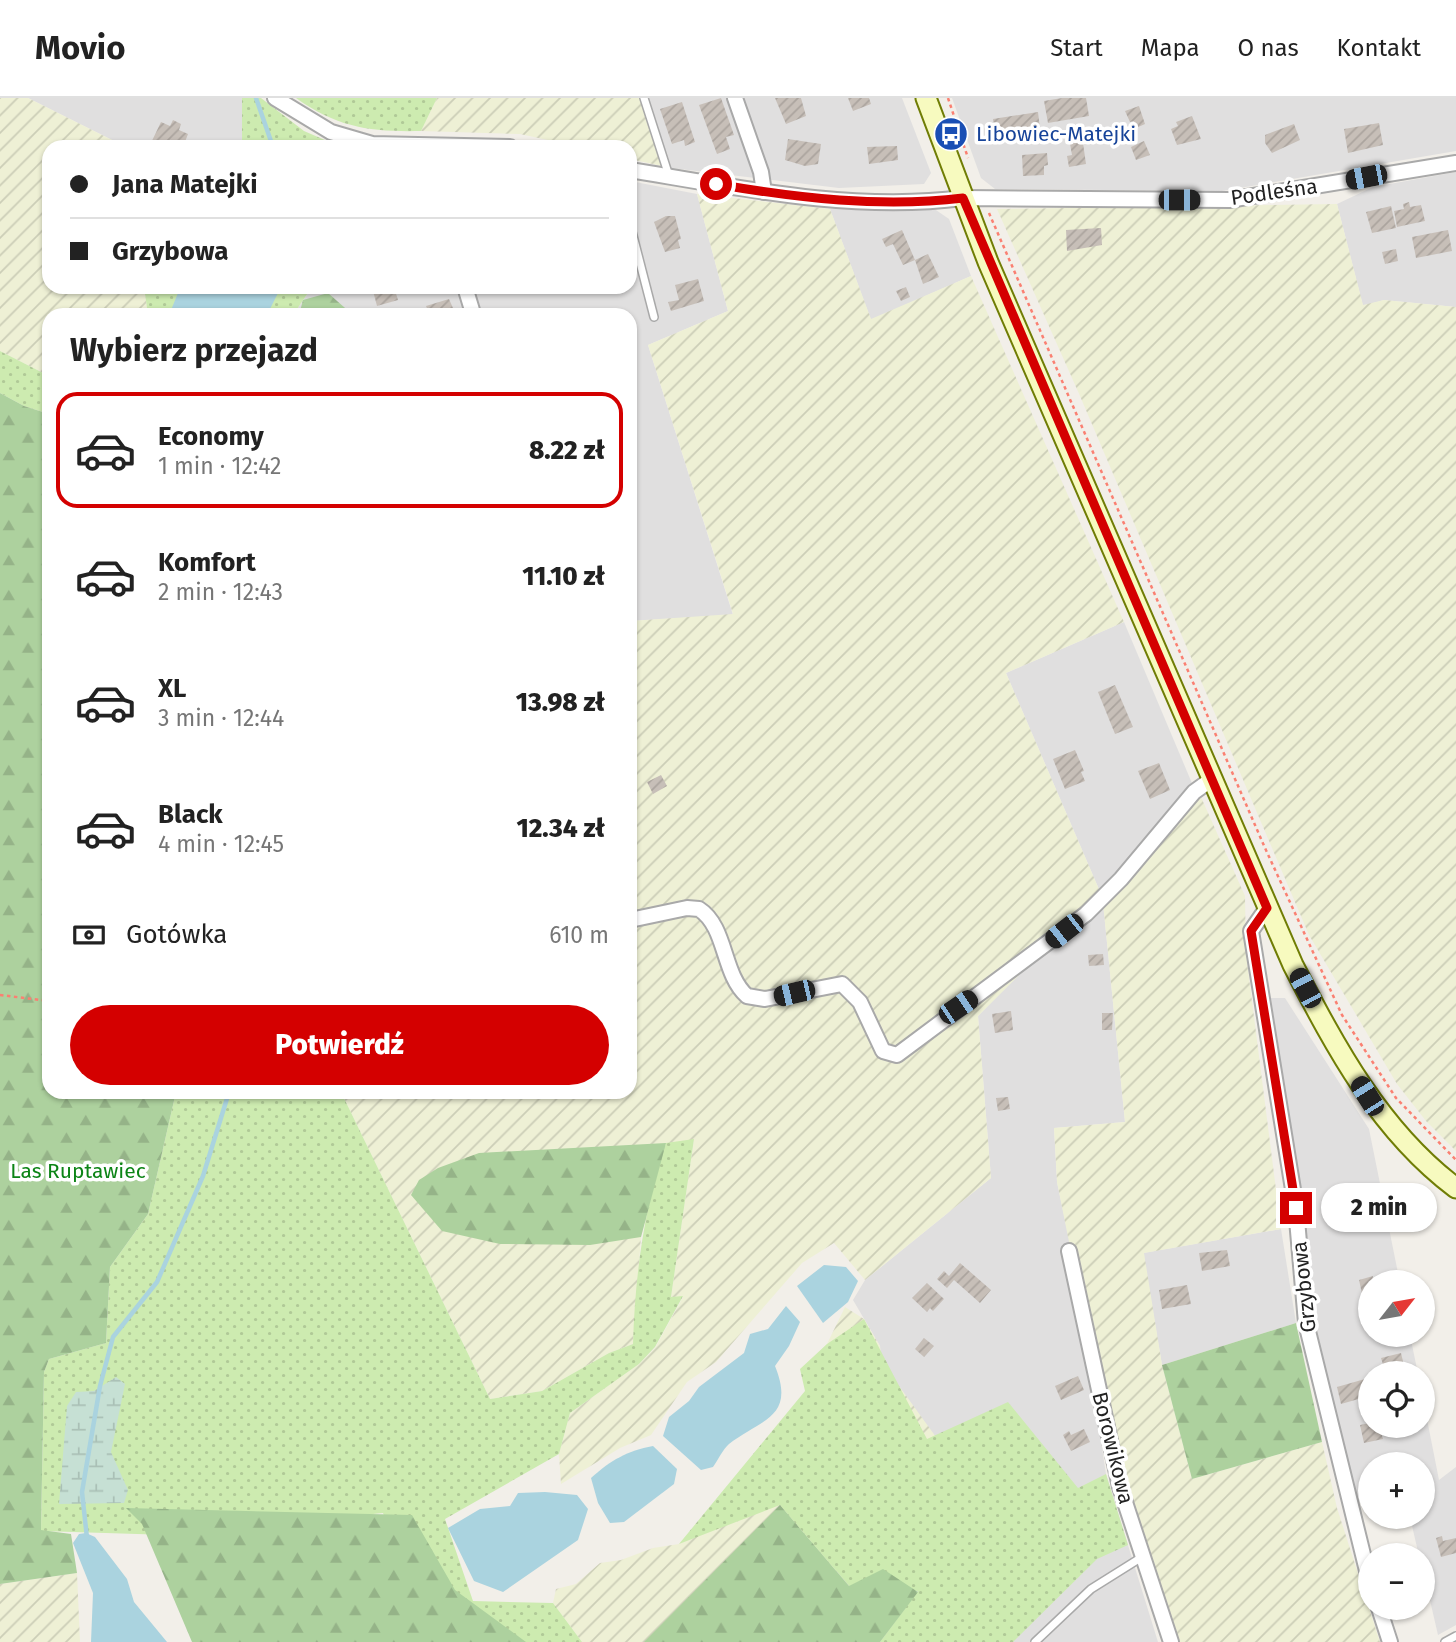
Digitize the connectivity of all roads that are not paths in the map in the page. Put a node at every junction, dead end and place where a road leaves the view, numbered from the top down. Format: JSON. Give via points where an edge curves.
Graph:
{"nodes":[{"id":1,"x":275,"y":98,"type":"edge"},
{"id":2,"x":644,"y":98,"type":"edge"},
{"id":3,"x":735,"y":98,"type":"edge"},
{"id":4,"x":926,"y":98,"type":"edge"},
{"id":5,"x":358,"y":140,"type":"edge"},
{"id":6,"x":1456,"y":163,"type":"edge"},
{"id":7,"x":637,"y":171,"type":"edge"},
{"id":8,"x":669,"y":177,"type":"junction"},
{"id":9,"x":764,"y":192,"type":"junction"},
{"id":10,"x":972,"y":198,"type":"junction"},
{"id":11,"x":637,"y":251,"type":"edge"},
{"id":12,"x":654,"y":317,"type":"dead end"},
{"id":13,"x":1212,"y":779,"type":"junction"},
{"id":14,"x":1267,"y":908,"type":"junction"},
{"id":15,"x":637,"y":919,"type":"edge"},
{"id":16,"x":1456,"y":1188,"type":"edge"},
{"id":17,"x":1069,"y":1251,"type":"dead end"},
{"id":18,"x":1360,"y":1543,"type":"edge"},
{"id":19,"x":1143,"y":1557,"type":"junction"},
{"id":20,"x":1383,"y":1620,"type":"edge"},
{"id":21,"x":1456,"y":1636,"type":"edge"},
{"id":22,"x":1035,"y":1642,"type":"edge"},
{"id":23,"x":1171,"y":1642,"type":"edge"},
{"id":24,"x":1390,"y":1642,"type":"edge"},
{"id":25,"x":1445,"y":1642,"type":"edge"}],
"edges":[{"from":1,"to":5,"type":"street","via":[[331,132]]},
{"from":2,"to":8,"type":"lane"},
{"from":3,"to":9,"type":"street"},
{"from":4,"to":10,"type":"street"},
{"from":6,"to":10,"type":"street","name":"Podleśna","via":[[1229,200]]},
{"from":7,"to":8,"type":"street","name":"Podleśna"},
{"from":8,"to":9,"type":"street","name":"Podleśna"},
{"from":9,"to":10,"type":"street","name":"Podleśna","via":[[922,203]]},
{"from":10,"to":13,"type":"street"},
{"from":11,"to":12,"type":"lane"},
{"from":13,"to":14,"type":"street"},
{"from":13,"to":15,"type":"street","via":[[1194,792],[1086,914],[897,1055],[883,1051],[860,1002],[842,984],[765,999],[747,996],[736,982],[709,917],[699,909]]},
{"from":14,"to":16,"type":"street","via":[[1329,1033],[1367,1096],[1404,1142]]},
{"from":14,"to":18,"type":"street","name":"Grzybowa","via":[[1251,931],[1296,1208],[1306,1323]]},
{"from":17,"to":19,"type":"street","name":"Borowikowa","via":[[1120,1487]]},
{"from":19,"to":22,"type":"lane","via":[[1091,1589]]},
{"from":19,"to":23,"type":"street","name":"Borowikowa"},
{"from":20,"to":24,"type":"street"},
{"from":21,"to":25,"type":"lane"}]}
